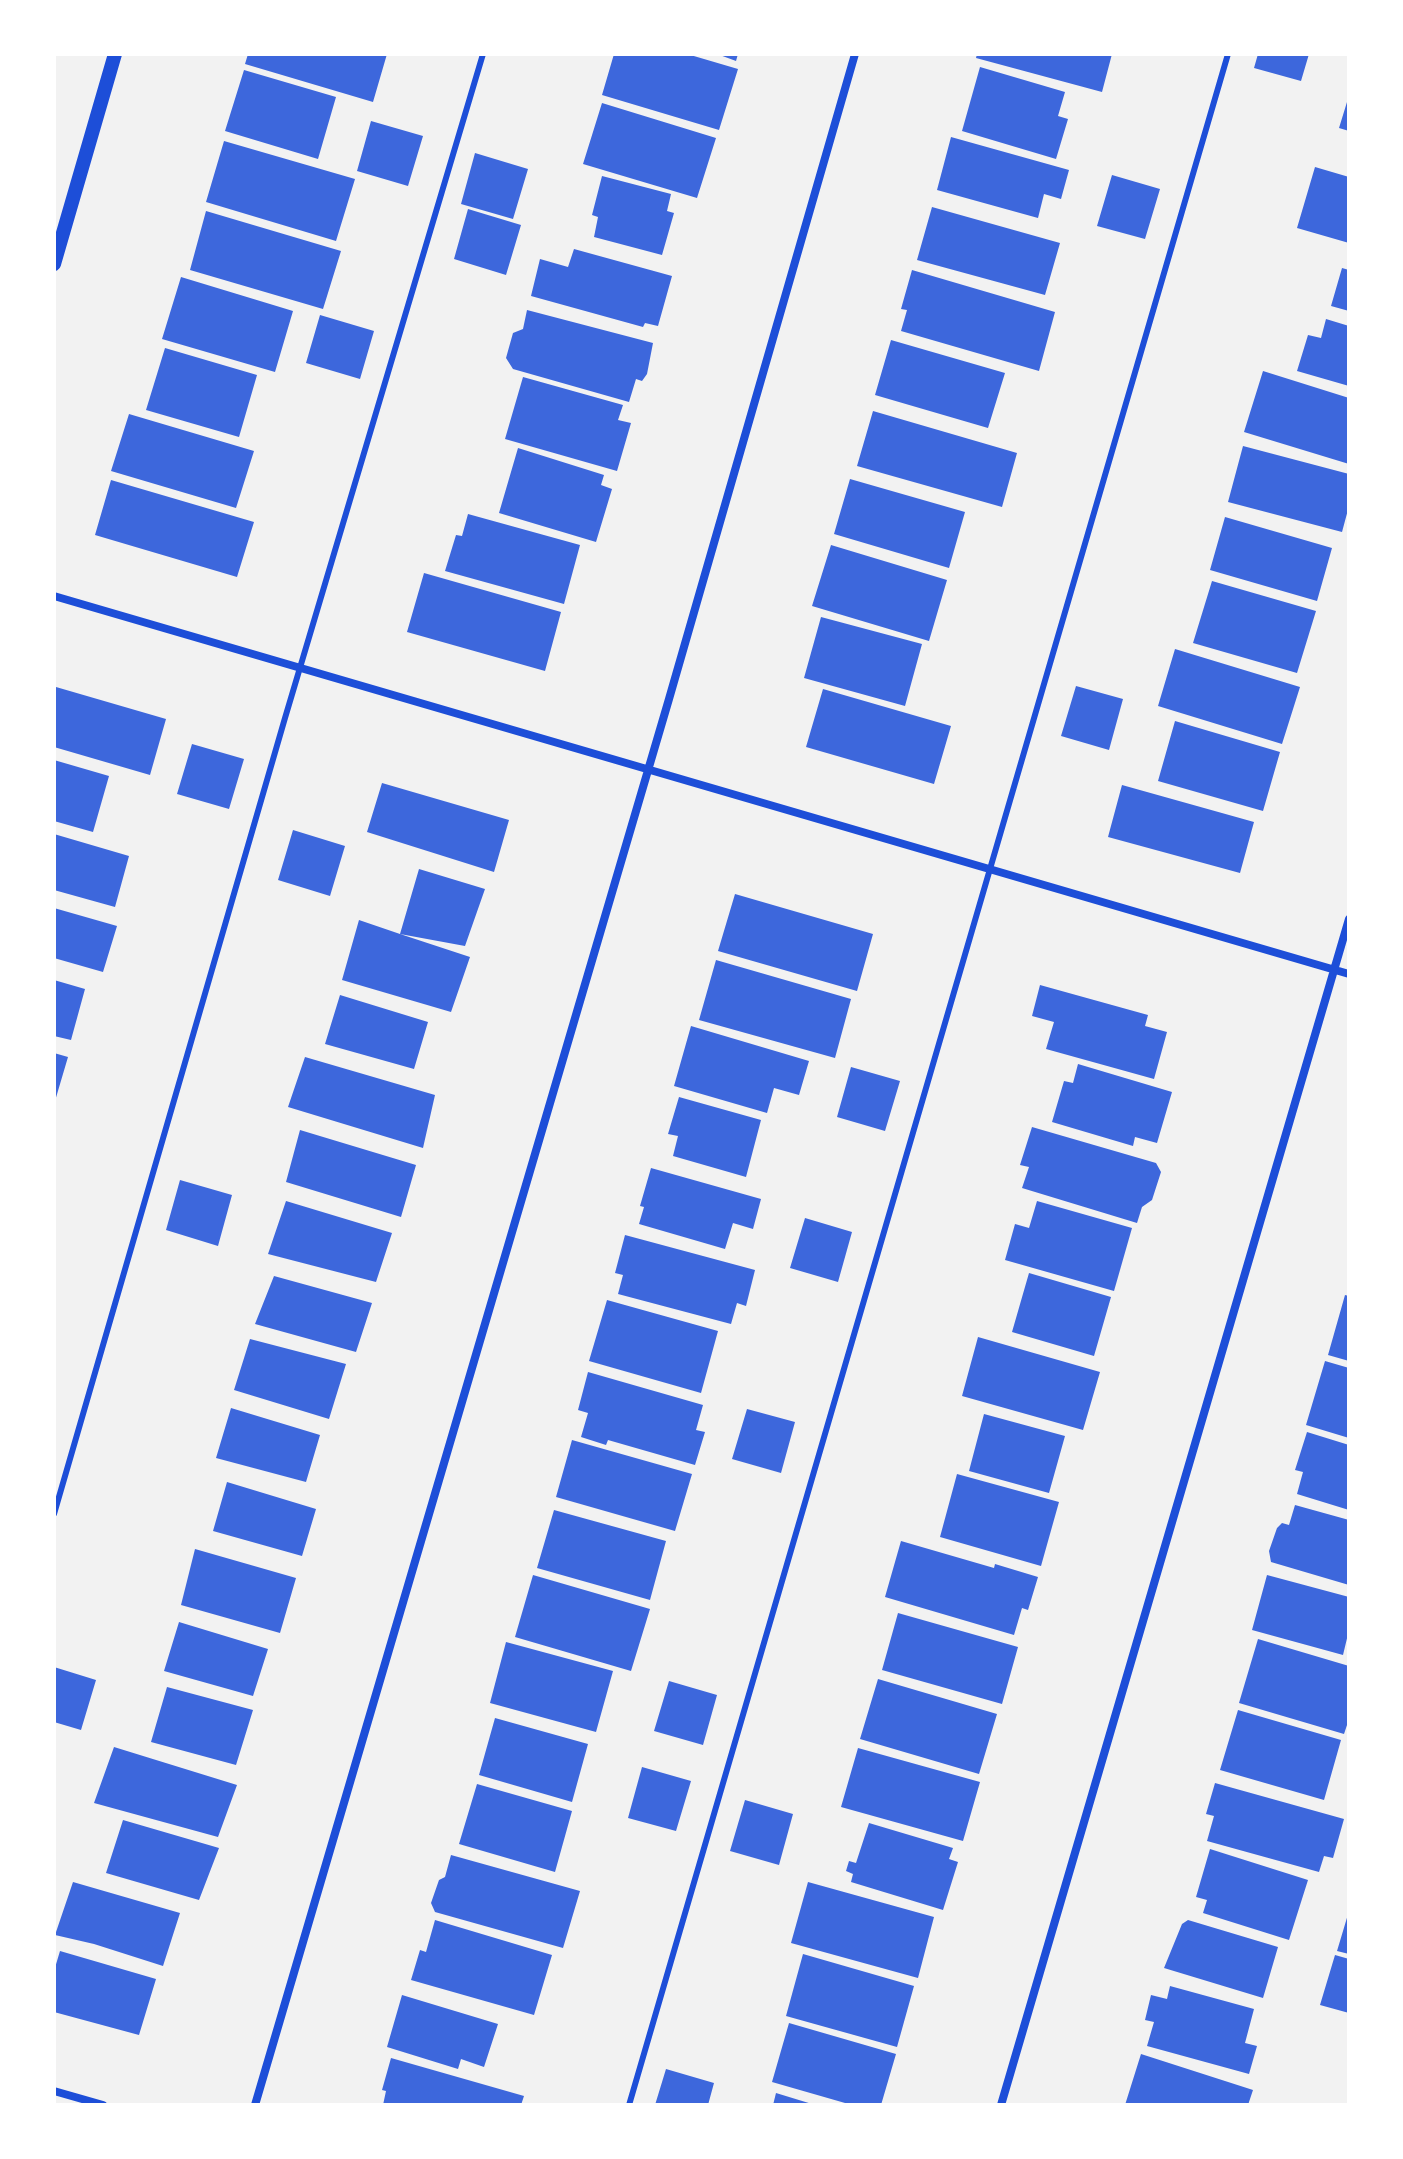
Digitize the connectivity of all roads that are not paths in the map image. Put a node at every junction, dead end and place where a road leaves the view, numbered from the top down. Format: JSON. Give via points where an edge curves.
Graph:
{"nodes":[{"id":1,"x":115,"y":54,"type":"edge"},
{"id":2,"x":483,"y":54,"type":"edge"},
{"id":3,"x":855,"y":54,"type":"edge"},
{"id":4,"x":1228,"y":54,"type":"edge"},
{"id":5,"x":54,"y":264,"type":"edge"},
{"id":6,"x":54,"y":596,"type":"edge"},
{"id":7,"x":300,"y":666,"type":"junction"},
{"id":8,"x":647,"y":770,"type":"junction"},
{"id":9,"x":990,"y":870,"type":"junction"},
{"id":10,"x":1349,"y":919,"type":"edge"},
{"id":11,"x":1335,"y":971,"type":"junction"},
{"id":12,"x":1349,"y":974,"type":"edge"},
{"id":13,"x":54,"y":1514,"type":"edge"},
{"id":14,"x":54,"y":2091,"type":"edge"},
{"id":15,"x":103,"y":2105,"type":"edge"},
{"id":16,"x":255,"y":2105,"type":"edge"},
{"id":17,"x":629,"y":2105,"type":"edge"},
{"id":18,"x":1001,"y":2105,"type":"edge"}],
"edges":[{"from":1,"to":5,"type":"street"},
{"from":2,"to":7,"type":"lane"},
{"from":3,"to":8,"type":"street"},
{"from":4,"to":9,"type":"lane"},
{"from":6,"to":7,"type":"street"},
{"from":7,"to":8,"type":"street"},
{"from":7,"to":13,"type":"lane"},
{"from":8,"to":9,"type":"street"},
{"from":8,"to":16,"type":"street"},
{"from":9,"to":11,"type":"street"},
{"from":9,"to":17,"type":"lane"},
{"from":10,"to":11,"type":"street"},
{"from":11,"to":12,"type":"street"},
{"from":11,"to":18,"type":"street"},
{"from":14,"to":15,"type":"street"}]}
